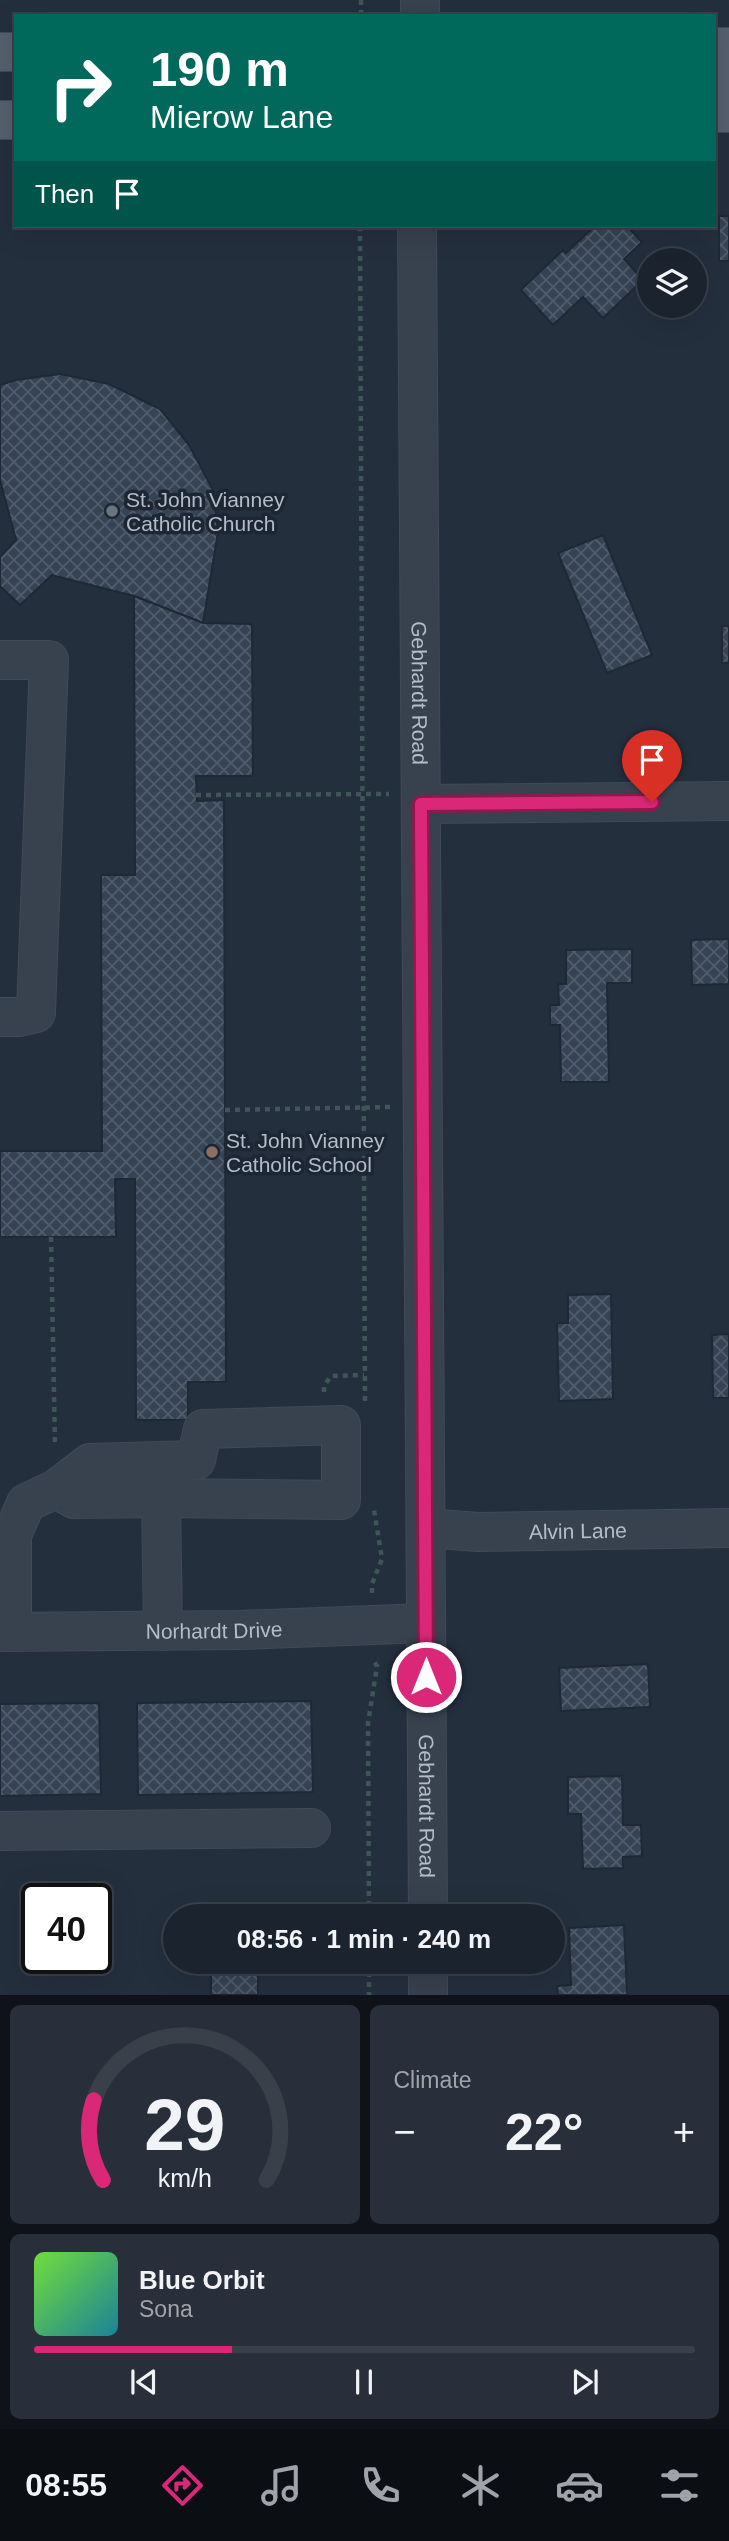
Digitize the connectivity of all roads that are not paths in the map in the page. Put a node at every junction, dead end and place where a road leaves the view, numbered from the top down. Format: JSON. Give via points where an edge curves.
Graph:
{"nodes":[{"id":1,"x":417,"y":228,"type":"edge"},
{"id":2,"x":0,"y":660,"type":"edge"},
{"id":3,"x":421,"y":799,"type":"junction"},
{"id":4,"x":729,"y":801,"type":"edge"},
{"id":5,"x":0,"y":1017,"type":"edge"},
{"id":6,"x":56,"y":1489,"type":"junction"},
{"id":7,"x":161,"y":1498,"type":"junction"},
{"id":8,"x":426,"y":1528,"type":"junction"},
{"id":9,"x":729,"y":1528,"type":"edge"},
{"id":10,"x":426,"y":1623,"type":"junction"},
{"id":11,"x":163,"y":1631,"type":"junction"},
{"id":12,"x":6,"y":1632,"type":"edge"},
{"id":13,"x":311,"y":1828,"type":"dead end"},
{"id":14,"x":0,"y":1831,"type":"edge"},
{"id":15,"x":428,"y":1904,"type":"edge"},
{"id":16,"x":428,"y":1974,"type":"edge"},
{"id":17,"x":428,"y":1995,"type":"edge"}],
"edges":[{"from":1,"to":3,"type":"street","name":"Gebhardt Road"},
{"from":2,"to":5,"type":"street","via":[[49,660],[36,1013]]},
{"from":3,"to":4,"type":"street"},
{"from":3,"to":8,"type":"street","name":"Gebhardt Road"},
{"from":6,"to":7,"type":"street","via":[[74,1499]]},
{"from":6,"to":7,"type":"street","via":[[90,1463],[196,1460],[203,1429],[341,1425],[341,1500]]},
{"from":6,"to":12,"type":"street","via":[[26,1503],[12,1535]]},
{"from":7,"to":11,"type":"street"},
{"from":8,"to":9,"type":"street","name":"Alvin Lane","via":[[478,1532]]},
{"from":8,"to":10,"type":"street","name":"Gebhardt Road"},
{"from":10,"to":11,"type":"street","name":"Norhardt Drive"},
{"from":10,"to":15,"type":"street","name":"Gebhardt Road"},
{"from":11,"to":12,"type":"street","name":"Norhardt Drive"},
{"from":13,"to":14,"type":"street"},
{"from":16,"to":17,"type":"street"}]}
